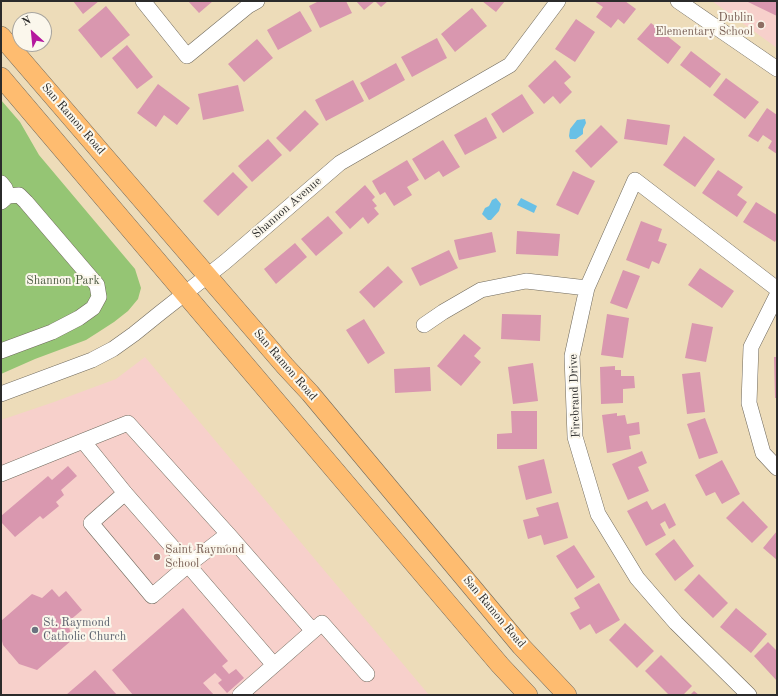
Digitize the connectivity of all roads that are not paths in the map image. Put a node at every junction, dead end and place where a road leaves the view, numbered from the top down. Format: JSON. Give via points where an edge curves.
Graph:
{"nodes":[{"id":1,"x":143,"y":1,"type":"edge"},
{"id":2,"x":257,"y":1,"type":"edge"},
{"id":3,"x":558,"y":1,"type":"edge"},
{"id":4,"x":683,"y":2,"type":"edge"},
{"id":5,"x":1,"y":36,"type":"edge"},
{"id":6,"x":777,"y":69,"type":"edge"},
{"id":7,"x":1,"y":77,"type":"edge"},
{"id":8,"x":1,"y":183,"type":"edge"},
{"id":9,"x":5,"y":199,"type":"edge"},
{"id":10,"x":208,"y":276,"type":"junction"},
{"id":11,"x":587,"y":288,"type":"junction"},
{"id":12,"x":777,"y":289,"type":"edge"},
{"id":13,"x":185,"y":293,"type":"junction"},
{"id":14,"x":777,"y":296,"type":"edge"},
{"id":15,"x":424,"y":325,"type":"dead end"},
{"id":16,"x":1,"y":351,"type":"edge"},
{"id":17,"x":1,"y":394,"type":"edge"},
{"id":18,"x":83,"y":441,"type":"junction"},
{"id":19,"x":777,"y":468,"type":"edge"},
{"id":20,"x":1,"y":474,"type":"edge"},
{"id":21,"x":125,"y":493,"type":"junction"},
{"id":22,"x":228,"y":534,"type":"junction"},
{"id":23,"x":188,"y":566,"type":"junction"},
{"id":24,"x":313,"y":631,"type":"junction"},
{"id":25,"x":274,"y":665,"type":"junction"},
{"id":26,"x":367,"y":674,"type":"dead end"},
{"id":27,"x":240,"y":695,"type":"edge"},
{"id":28,"x":528,"y":695,"type":"edge"},
{"id":29,"x":567,"y":695,"type":"edge"},
{"id":30,"x":749,"y":695,"type":"edge"}],
"edges":[{"from":1,"to":2,"type":"street","via":[[187,56]]},
{"from":3,"to":10,"type":"street","name":"Shannon Avenue","via":[[510,65],[340,163]]},
{"from":4,"to":6,"type":"street"},
{"from":5,"to":10,"type":"main road","name":"San Ramon Road"},
{"from":7,"to":13,"type":"main road"},
{"from":8,"to":9,"type":"street","via":[[6,188]]},
{"from":9,"to":16,"type":"street","via":[[19,195],[26,202],[97,285],[99,297],[93,308],[79,318],[52,332]]},
{"from":10,"to":13,"type":"street","name":"Shannon Avenue"},
{"from":10,"to":29,"type":"main road","name":"San Ramon Road","via":[[310,393],[521,646]]},
{"from":11,"to":12,"type":"street","name":"Firebrand Drive","via":[[635,180]]},
{"from":11,"to":15,"type":"street","via":[[526,281],[481,290]]},
{"from":11,"to":30,"type":"street","name":"Firebrand Drive","via":[[572,356],[575,436],[598,514],[637,578],[676,623]]},
{"from":13,"to":17,"type":"street","name":"Shannon Avenue","via":[[113,349],[92,360]]},
{"from":13,"to":28,"type":"main road"},
{"from":14,"to":19,"type":"street","via":[[751,347],[749,403],[763,453]]},
{"from":18,"to":20,"type":"street"},
{"from":18,"to":21,"type":"street"},
{"from":18,"to":22,"type":"street","via":[[128,423]]},
{"from":21,"to":23,"type":"street"},
{"from":21,"to":23,"type":"street","via":[[91,522],[152,596]]},
{"from":22,"to":23,"type":"street"},
{"from":22,"to":24,"type":"street"},
{"from":23,"to":25,"type":"street"},
{"from":24,"to":25,"type":"street"},
{"from":24,"to":26,"type":"street","via":[[322,623]]},
{"from":25,"to":27,"type":"street"}]}
